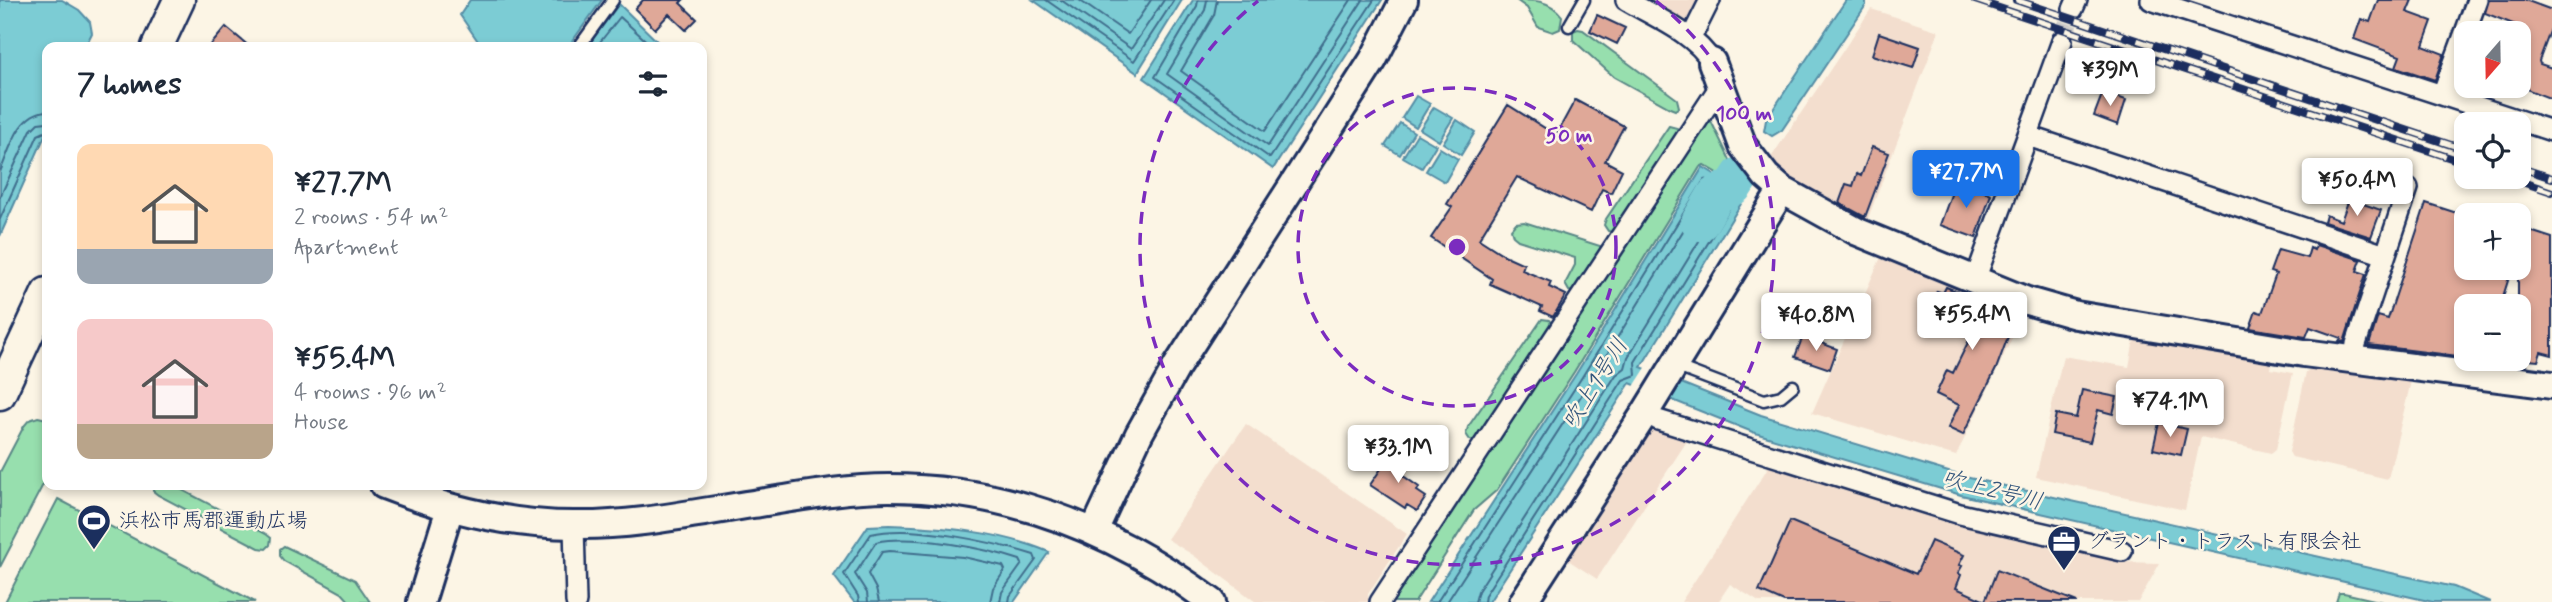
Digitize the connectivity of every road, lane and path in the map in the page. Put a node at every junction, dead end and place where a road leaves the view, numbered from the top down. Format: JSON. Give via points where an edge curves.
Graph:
{"nodes":[{"id":1,"x":178,"y":0,"type":"edge"},
{"id":2,"x":613,"y":0,"type":"edge"},
{"id":3,"x":1404,"y":0,"type":"edge"},
{"id":4,"x":1584,"y":0,"type":"edge"},
{"id":5,"x":1626,"y":0,"type":"edge"},
{"id":6,"x":1710,"y":0,"type":"edge"},
{"id":7,"x":2151,"y":0,"type":"edge"},
{"id":8,"x":2477,"y":0,"type":"edge"},
{"id":9,"x":1569,"y":26,"type":"dead end"},
{"id":10,"x":1691,"y":38,"type":"junction"},
{"id":11,"x":2062,"y":41,"type":"tunnel mouth"},
{"id":12,"x":160,"y":42,"type":"edge"},
{"id":13,"x":583,"y":42,"type":"edge"},
{"id":14,"x":1716,"y":74,"type":"junction"},
{"id":15,"x":2442,"y":95,"type":"junction"},
{"id":16,"x":2552,"y":131,"type":"edge"},
{"id":17,"x":2028,"y":136,"type":"junction"},
{"id":18,"x":2408,"y":188,"type":"dead end"},
{"id":19,"x":1782,"y":190,"type":"junction"},
{"id":20,"x":2385,"y":255,"type":"junction"},
{"id":21,"x":1975,"y":280,"type":"junction"},
{"id":22,"x":42,"y":304,"type":"edge"},
{"id":23,"x":2354,"y":359,"type":"junction"},
{"id":24,"x":1673,"y":368,"type":"junction"},
{"id":25,"x":2552,"y":385,"type":"edge"},
{"id":26,"x":1793,"y":386,"type":"dead end"},
{"id":27,"x":0,"y":394,"type":"edge"},
{"id":28,"x":1649,"y":407,"type":"junction"},
{"id":29,"x":398,"y":490,"type":"edge"},
{"id":30,"x":450,"y":508,"type":"junction"},
{"id":31,"x":575,"y":525,"type":"junction"},
{"id":32,"x":1094,"y":531,"type":"junction"},
{"id":33,"x":2122,"y":551,"type":"dead end"},
{"id":34,"x":421,"y":602,"type":"edge"},
{"id":35,"x":576,"y":602,"type":"edge"},
{"id":36,"x":1212,"y":602,"type":"edge"},
{"id":37,"x":1380,"y":602,"type":"edge"},
{"id":38,"x":1523,"y":602,"type":"edge"}],
"edges":[{"from":1,"to":12,"type":"main road"},
{"from":2,"to":13,"type":"lane"},
{"from":3,"to":32,"type":"street","via":[[1373,60],[1170,377]]},
{"from":4,"to":9,"type":"lane"},
{"from":5,"to":10,"type":"street"},
{"from":6,"to":10,"type":"street"},
{"from":7,"to":15,"type":"street"},
{"from":8,"to":15,"type":"street"},
{"from":10,"to":14,"type":"street","via":[[1703,49]]},
{"from":11,"to":17,"type":"street"},
{"from":14,"to":19,"type":"street","via":[[1743,146]]},
{"from":14,"to":37,"type":"street"},
{"from":15,"to":16,"type":"street"},
{"from":17,"to":20,"type":"street"},
{"from":17,"to":21,"type":"street"},
{"from":18,"to":20,"type":"street"},
{"from":19,"to":21,"type":"street","via":[[1858,232]]},
{"from":19,"to":24,"type":"street"},
{"from":20,"to":23,"type":"street"},
{"from":21,"to":23,"type":"street","via":[[2067,314]]},
{"from":22,"to":27,"type":"main road"},
{"from":23,"to":25,"type":"street"},
{"from":24,"to":26,"type":"lane","via":[[1756,398],[1773,399]]},
{"from":24,"to":28,"type":"street"},
{"from":28,"to":33,"type":"street","via":[[1658,420],[1960,514]]},
{"from":28,"to":38,"type":"street"},
{"from":29,"to":30,"type":"street"},
{"from":30,"to":31,"type":"street","via":[[506,520]]},
{"from":30,"to":34,"type":"street"},
{"from":31,"to":32,"type":"street","via":[[616,524],[847,490],[889,488],[973,495]]},
{"from":31,"to":35,"type":"street"},
{"from":32,"to":36,"type":"street","via":[[1138,552]]}]}
